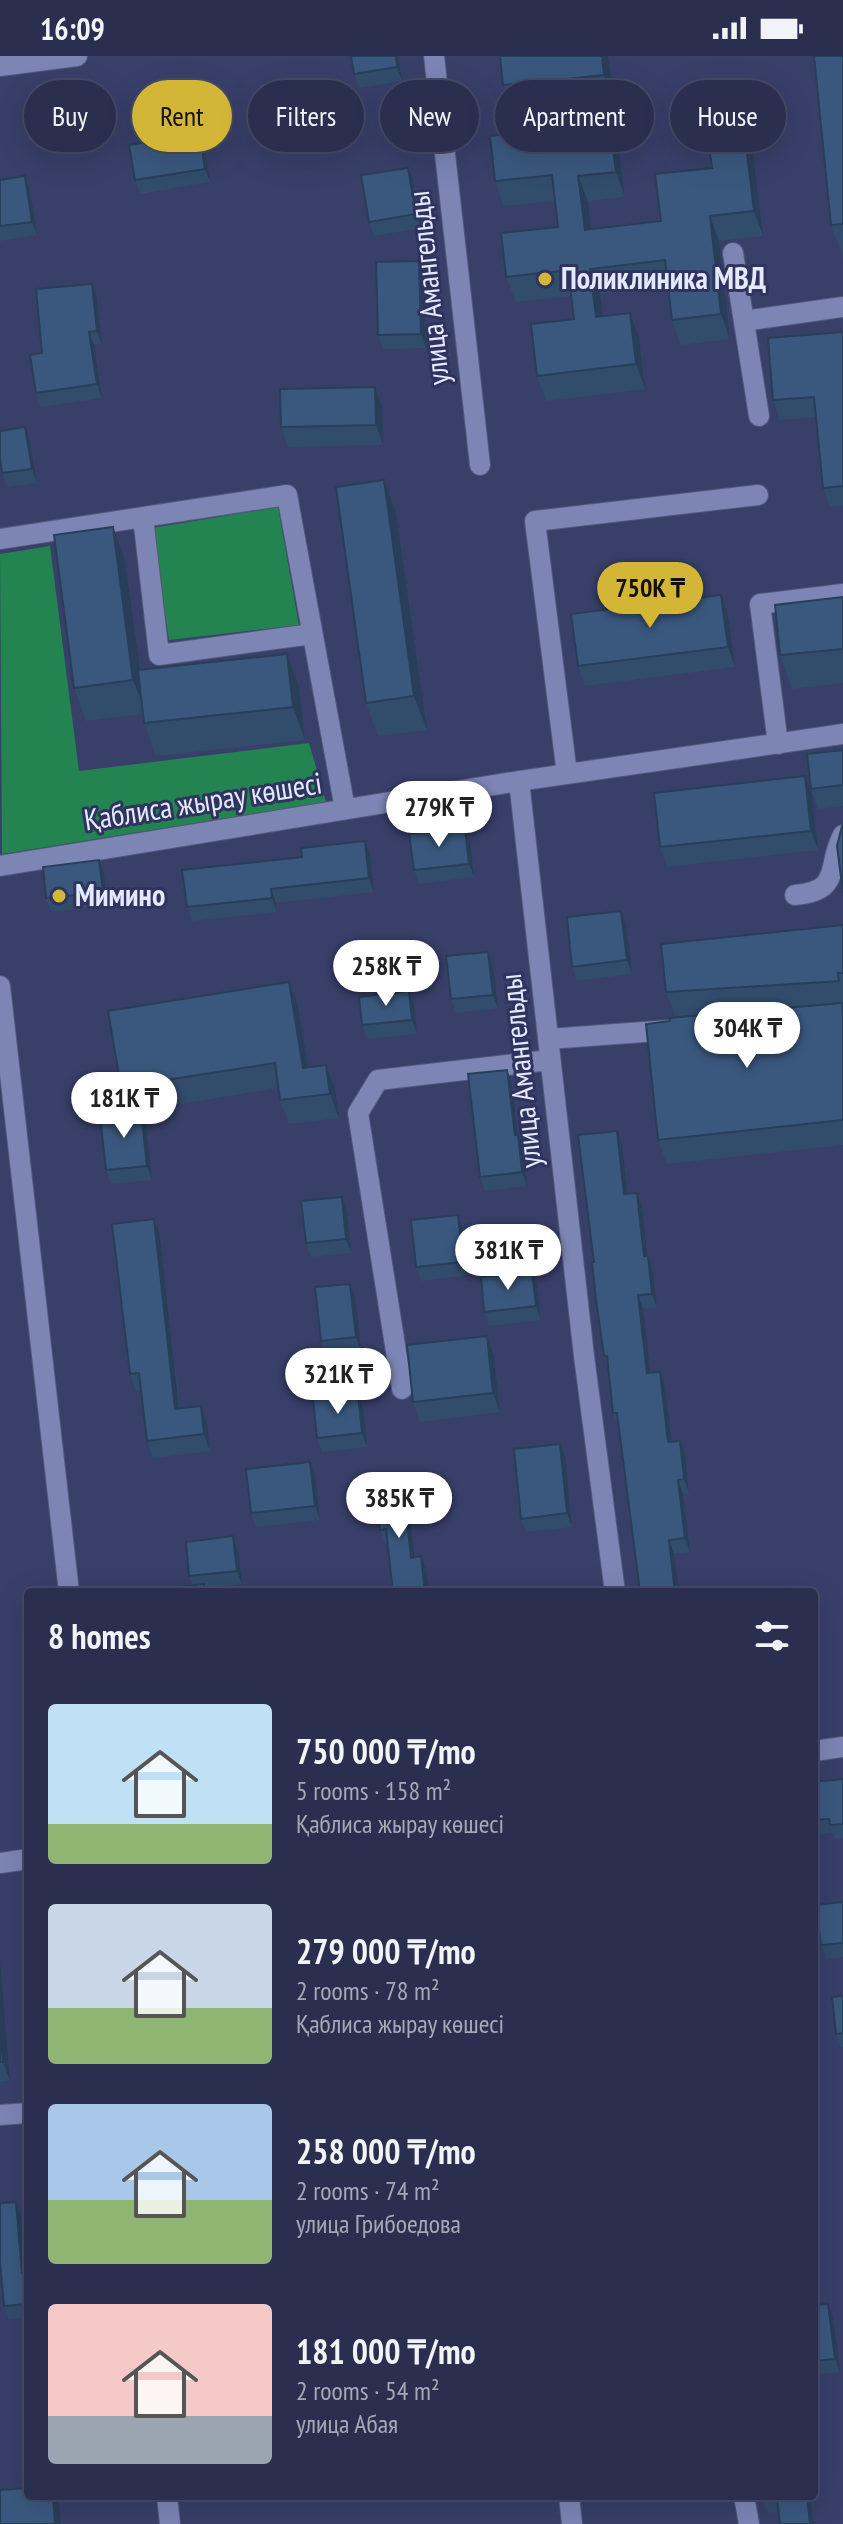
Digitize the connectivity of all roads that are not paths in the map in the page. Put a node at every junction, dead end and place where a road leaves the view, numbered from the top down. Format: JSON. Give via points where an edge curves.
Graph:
{"nodes":[{"id":1,"x":77,"y":56,"type":"edge"},
{"id":2,"x":434,"y":56,"type":"edge"},
{"id":3,"x":0,"y":66,"type":"edge"},
{"id":4,"x":733,"y":253,"type":"dead end"},
{"id":5,"x":843,"y":307,"type":"edge"},
{"id":6,"x":744,"y":321,"type":"junction"},
{"id":7,"x":759,"y":416,"type":"dead end"},
{"id":8,"x":480,"y":465,"type":"dead end"},
{"id":9,"x":758,"y":495,"type":"dead end"},
{"id":10,"x":143,"y":517,"type":"junction"},
{"id":11,"x":0,"y":539,"type":"edge"},
{"id":12,"x":843,"y":594,"type":"edge"},
{"id":13,"x":312,"y":634,"type":"junction"},
{"id":14,"x":843,"y":734,"type":"edge"},
{"id":15,"x":778,"y":744,"type":"junction"},
{"id":16,"x":567,"y":774,"type":"junction"},
{"id":17,"x":519,"y":781,"type":"junction"},
{"id":18,"x":345,"y":809,"type":"junction"},
{"id":19,"x":843,"y":835,"type":"edge"},
{"id":20,"x":0,"y":866,"type":"edge"},
{"id":21,"x":795,"y":895,"type":"dead end"},
{"id":22,"x":0,"y":986,"type":"edge"},
{"id":23,"x":688,"y":1028,"type":"edge"},
{"id":24,"x":548,"y":1039,"type":"junction"},
{"id":25,"x":550,"y":1060,"type":"junction"},
{"id":26,"x":402,"y":1389,"type":"dead end"},
{"id":27,"x":69,"y":1588,"type":"edge"},
{"id":28,"x":614,"y":1588,"type":"edge"},
{"id":29,"x":843,"y":1747,"type":"edge"},
{"id":30,"x":818,"y":1750,"type":"edge"},
{"id":31,"x":24,"y":1860,"type":"edge"},
{"id":32,"x":0,"y":1863,"type":"edge"},
{"id":33,"x":24,"y":2113,"type":"edge"},
{"id":34,"x":0,"y":2115,"type":"edge"},
{"id":35,"x":167,"y":2500,"type":"edge"},
{"id":36,"x":569,"y":2500,"type":"edge"},
{"id":37,"x":745,"y":2500,"type":"edge"},
{"id":38,"x":170,"y":2524,"type":"edge"},
{"id":39,"x":572,"y":2524,"type":"edge"},
{"id":40,"x":749,"y":2524,"type":"edge"}],
"edges":[{"from":1,"to":3,"type":"street"},
{"from":2,"to":8,"type":"street","name":"улица Амангельды"},
{"from":4,"to":6,"type":"street"},
{"from":5,"to":6,"type":"street"},
{"from":6,"to":7,"type":"street"},
{"from":9,"to":16,"type":"street","via":[[535,521]]},
{"from":10,"to":11,"type":"street"},
{"from":10,"to":13,"type":"street","via":[[287,495]]},
{"from":10,"to":13,"type":"street","via":[[159,655]]},
{"from":12,"to":15,"type":"street","via":[[760,604]]},
{"from":13,"to":18,"type":"street"},
{"from":14,"to":15,"type":"street","name":"Қаблиса жырау көшесі"},
{"from":15,"to":16,"type":"street","name":"Қаблиса жырау көшесі"},
{"from":16,"to":17,"type":"street","name":"Қаблиса жырау көшесі"},
{"from":17,"to":18,"type":"street","name":"Қаблиса жырау көшесі"},
{"from":17,"to":24,"type":"street","name":"улица Амангельды"},
{"from":18,"to":20,"type":"street","name":"Қаблиса жырау көшесі"},
{"from":19,"to":21,"type":"street","via":[[824,887]]},
{"from":22,"to":27,"type":"street"},
{"from":23,"to":24,"type":"street"},
{"from":24,"to":25,"type":"street","name":"улица Амангельды"},
{"from":25,"to":26,"type":"street","via":[[378,1080],[358,1113]]},
{"from":25,"to":28,"type":"street","name":"улица Амангельды"},
{"from":29,"to":30,"type":"street"},
{"from":31,"to":32,"type":"street"},
{"from":33,"to":34,"type":"street"},
{"from":35,"to":38,"type":"street"},
{"from":36,"to":39,"type":"street"},
{"from":37,"to":40,"type":"street"}]}
